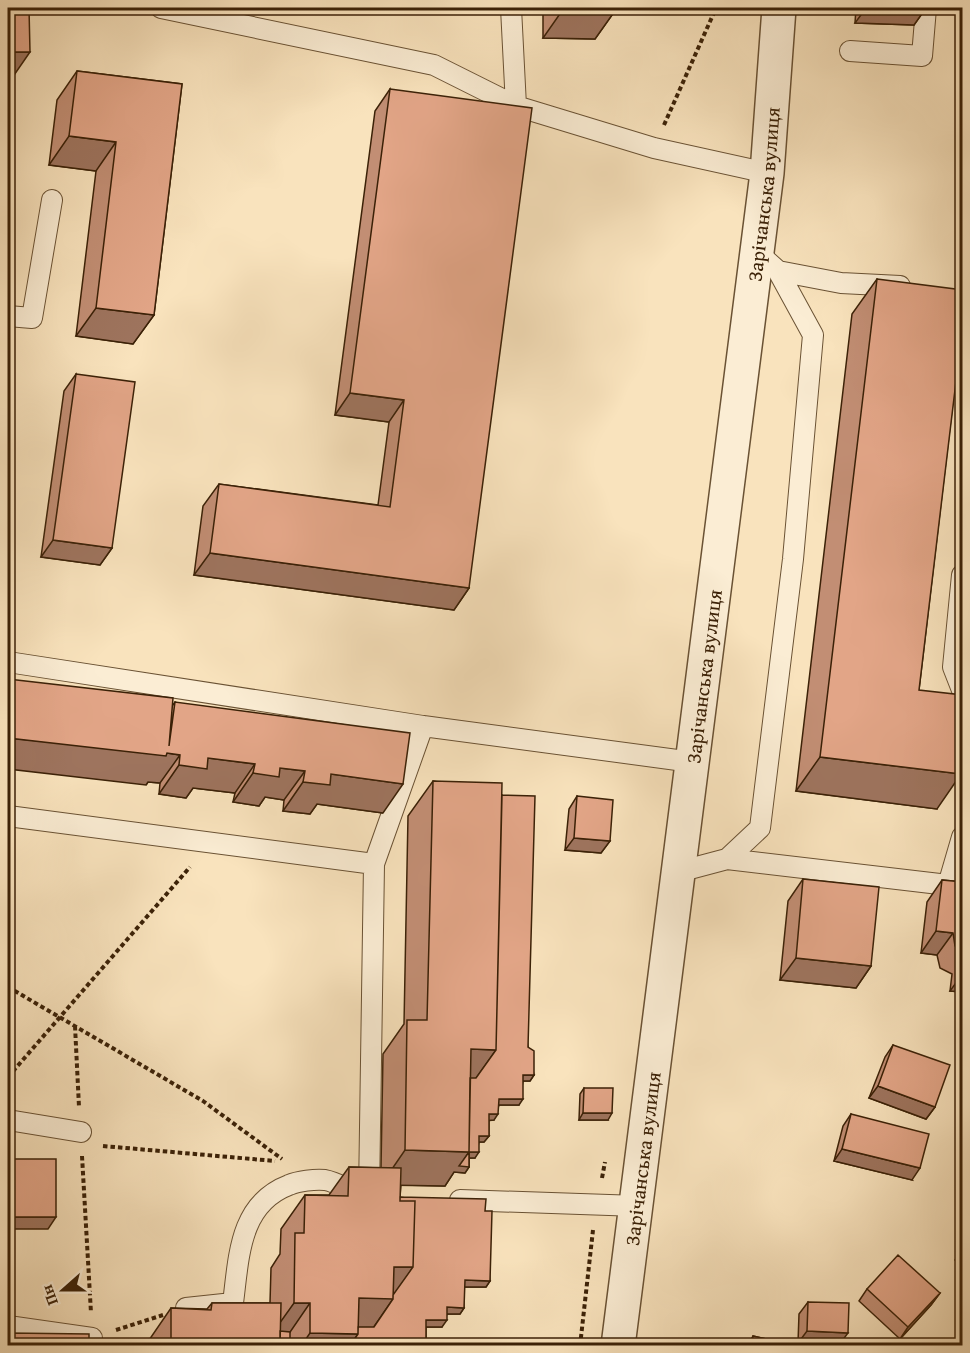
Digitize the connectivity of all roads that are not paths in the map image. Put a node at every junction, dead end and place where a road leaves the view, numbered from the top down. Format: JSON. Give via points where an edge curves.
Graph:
{"nodes":[{"id":1,"x":161,"y":8,"type":"edge"},
{"id":2,"x":511,"y":8,"type":"edge"},
{"id":3,"x":779,"y":8,"type":"edge"},
{"id":4,"x":926,"y":8,"type":"edge"},
{"id":5,"x":850,"y":51,"type":"dead end"},
{"id":6,"x":516,"y":106,"type":"junction"},
{"id":7,"x":766,"y":173,"type":"junction"},
{"id":8,"x":52,"y":200,"type":"dead end"},
{"id":9,"x":767,"y":261,"type":"junction"},
{"id":10,"x":918,"y":287,"type":"edge"},
{"id":11,"x":8,"y":316,"type":"edge"},
{"id":12,"x":963,"y":575,"type":"edge"},
{"id":13,"x":8,"y":662,"type":"edge"},
{"id":14,"x":963,"y":690,"type":"edge"},
{"id":15,"x":423,"y":726,"type":"junction"},
{"id":16,"x":692,"y":762,"type":"junction"},
{"id":17,"x":8,"y":816,"type":"edge"},
{"id":18,"x":963,"y":837,"type":"edge"},
{"id":19,"x":727,"y":859,"type":"junction"},
{"id":20,"x":374,"y":864,"type":"junction"},
{"id":21,"x":678,"y":872,"type":"junction"},
{"id":22,"x":8,"y":1120,"type":"edge"},
{"id":23,"x":81,"y":1138,"type":"road end"},
{"id":24,"x":369,"y":1198,"type":"junction"},
{"id":25,"x":392,"y":1198,"type":"edge"},
{"id":26,"x":437,"y":1199,"type":"edge"},
{"id":27,"x":638,"y":1206,"type":"junction"},
{"id":28,"x":186,"y":1308,"type":"edge"},
{"id":29,"x":8,"y":1326,"type":"edge"},
{"id":30,"x":92,"y":1342,"type":"edge"},
{"id":31,"x":618,"y":1346,"type":"edge"}],
"edges":[{"from":1,"to":6,"type":"lane","via":[[434,65]]},
{"from":2,"to":6,"type":"lane"},
{"from":3,"to":7,"type":"street","name":"Зарічанська вулиця"},
{"from":4,"to":5,"type":"lane","via":[[922,56]]},
{"from":6,"to":7,"type":"lane","via":[[654,148]]},
{"from":7,"to":9,"type":"street","name":"Зарічанська вулиця"},
{"from":8,"to":11,"type":"lane","via":[[32,318]]},
{"from":9,"to":10,"type":"lane","via":[[840,283]]},
{"from":9,"to":16,"type":"street","name":"Зарічанська вулиця"},
{"from":9,"to":19,"type":"lane","via":[[813,335],[793,559],[760,828]]},
{"from":12,"to":14,"type":"lane","via":[[953,667]]},
{"from":13,"to":15,"type":"lane"},
{"from":15,"to":16,"type":"lane"},
{"from":15,"to":20,"type":"lane"},
{"from":16,"to":21,"type":"street","name":"Зарічанська вулиця"},
{"from":17,"to":20,"type":"lane"},
{"from":18,"to":19,"type":"lane","via":[[948,885]]},
{"from":19,"to":21,"type":"lane"},
{"from":20,"to":24,"type":"lane"},
{"from":21,"to":27,"type":"street","name":"Зарічанська вулиця"},
{"from":22,"to":23,"type":"lane"},
{"from":24,"to":25,"type":"lane"},
{"from":24,"to":28,"type":"lane","via":[[325,1180],[295,1183],[277,1190],[254,1210],[242,1237],[233,1303]]},
{"from":26,"to":27,"type":"lane"},
{"from":27,"to":31,"type":"street","name":"Зарічанська вулиця"},
{"from":29,"to":30,"type":"lane"}]}
